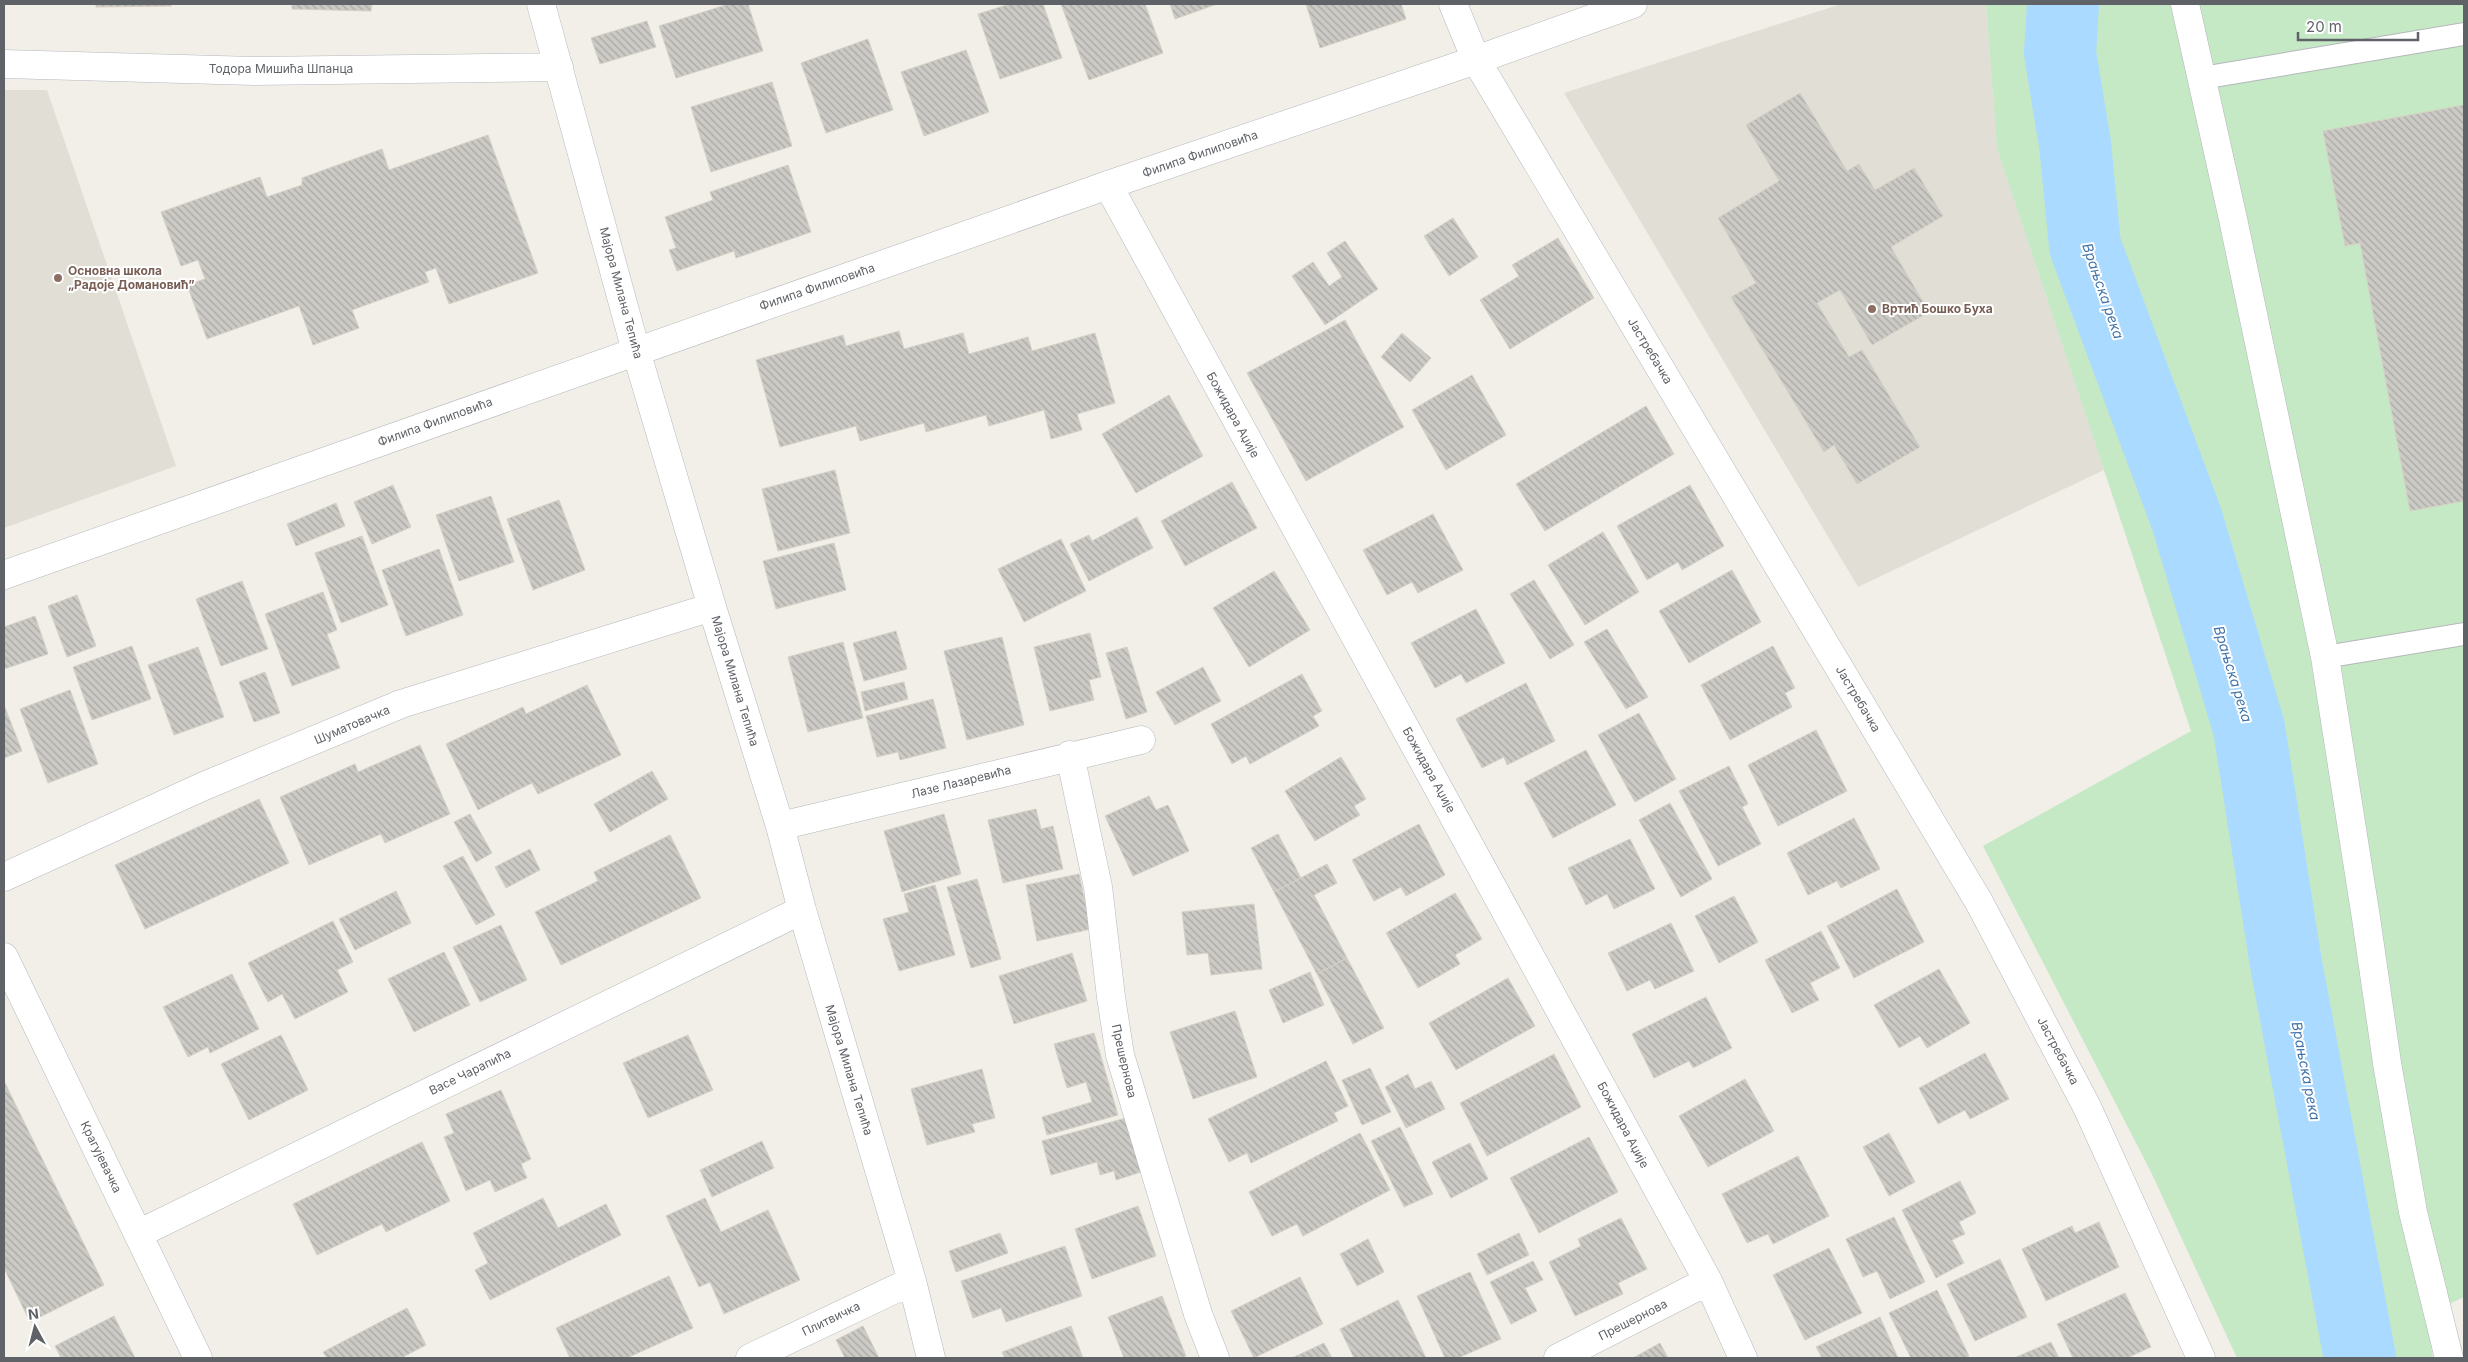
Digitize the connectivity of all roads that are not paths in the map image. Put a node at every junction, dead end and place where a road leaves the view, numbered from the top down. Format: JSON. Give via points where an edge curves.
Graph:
{"nodes":[{"id":1,"x":541,"y":4,"type":"edge"},
{"id":2,"x":1453,"y":4,"type":"edge"},
{"id":3,"x":1633,"y":4,"type":"edge"},
{"id":4,"x":2184,"y":4,"type":"edge"},
{"id":5,"x":2464,"y":34,"type":"edge"},
{"id":6,"x":1476,"y":60,"type":"junction"},
{"id":7,"x":4,"y":64,"type":"edge"},
{"id":8,"x":559,"y":66,"type":"junction"},
{"id":9,"x":2202,"y":78,"type":"junction"},
{"id":10,"x":1108,"y":185,"type":"junction"},
{"id":11,"x":636,"y":351,"type":"junction"},
{"id":12,"x":4,"y":575,"type":"edge"},
{"id":13,"x":712,"y":607,"type":"junction"},
{"id":14,"x":2464,"y":634,"type":"edge"},
{"id":15,"x":2325,"y":657,"type":"junction"},
{"id":16,"x":1141,"y":740,"type":"dead end"},
{"id":17,"x":1070,"y":755,"type":"junction"},
{"id":18,"x":780,"y":826,"type":"junction"},
{"id":19,"x":4,"y":877,"type":"edge"},
{"id":20,"x":802,"y":910,"type":"junction"},
{"id":21,"x":4,"y":956,"type":"edge"},
{"id":22,"x":138,"y":1234,"type":"junction"},
{"id":23,"x":912,"y":1281,"type":"junction"},
{"id":24,"x":1708,"y":1281,"type":"junction"},
{"id":25,"x":198,"y":1358,"type":"edge"},
{"id":26,"x":750,"y":1358,"type":"edge"},
{"id":27,"x":931,"y":1358,"type":"edge"},
{"id":28,"x":1215,"y":1358,"type":"edge"},
{"id":29,"x":1558,"y":1358,"type":"edge"},
{"id":30,"x":1743,"y":1358,"type":"edge"},
{"id":31,"x":2202,"y":1358,"type":"edge"},
{"id":32,"x":2449,"y":1358,"type":"edge"}],
"edges":[{"from":1,"to":8,"type":"street","name":"Мајора Милана Тепића"},
{"from":2,"to":6,"type":"street","name":"Јастребачка"},
{"from":3,"to":6,"type":"street","name":"Филипа Филиповића"},
{"from":4,"to":9,"type":"street"},
{"from":5,"to":9,"type":"lane"},
{"from":6,"to":10,"type":"street","name":"Филипа Филиповића"},
{"from":6,"to":31,"type":"street","name":"Јастребачка","via":[[1979,902],[2087,1107]]},
{"from":7,"to":8,"type":"street","name":"Тодора Мишића Шпанца","via":[[254,71]]},
{"from":8,"to":11,"type":"street","name":"Мајора Милана Тепића"},
{"from":9,"to":15,"type":"street"},
{"from":10,"to":11,"type":"street","name":"Филипа Филиповића"},
{"from":10,"to":24,"type":"street","name":"Божидара Аџије"},
{"from":11,"to":12,"type":"street","name":"Филипа Филиповића"},
{"from":11,"to":13,"type":"street","name":"Мајора Милана Тепића"},
{"from":13,"to":18,"type":"street","name":"Мајора Милана Тепића"},
{"from":13,"to":19,"type":"street","name":"Шуматовачка","via":[[401,704],[204,786]]},
{"from":14,"to":15,"type":"lane"},
{"from":15,"to":32,"type":"street","via":[[2412,1212]]},
{"from":16,"to":17,"type":"street","name":"Лазе Лазаревића"},
{"from":17,"to":18,"type":"street","name":"Лазе Лазаревића"},
{"from":17,"to":28,"type":"street","name":"Прешернова","via":[[1098,887],[1120,1055],[1198,1314]]},
{"from":18,"to":20,"type":"street","name":"Мајора Милана Тепића"},
{"from":20,"to":22,"type":"street","name":"Васе Чарапића"},
{"from":20,"to":23,"type":"street","name":"Мајора Милана Тепића"},
{"from":21,"to":22,"type":"street","name":"Крагујевачка"},
{"from":22,"to":25,"type":"street","name":"Крагујевачка"},
{"from":23,"to":26,"type":"street","name":"Плитвичка"},
{"from":23,"to":27,"type":"street","name":"Мајора Милана Тепића"},
{"from":24,"to":29,"type":"street","name":"Прешернова"},
{"from":24,"to":30,"type":"street","name":"Божидара Аџије"}]}
